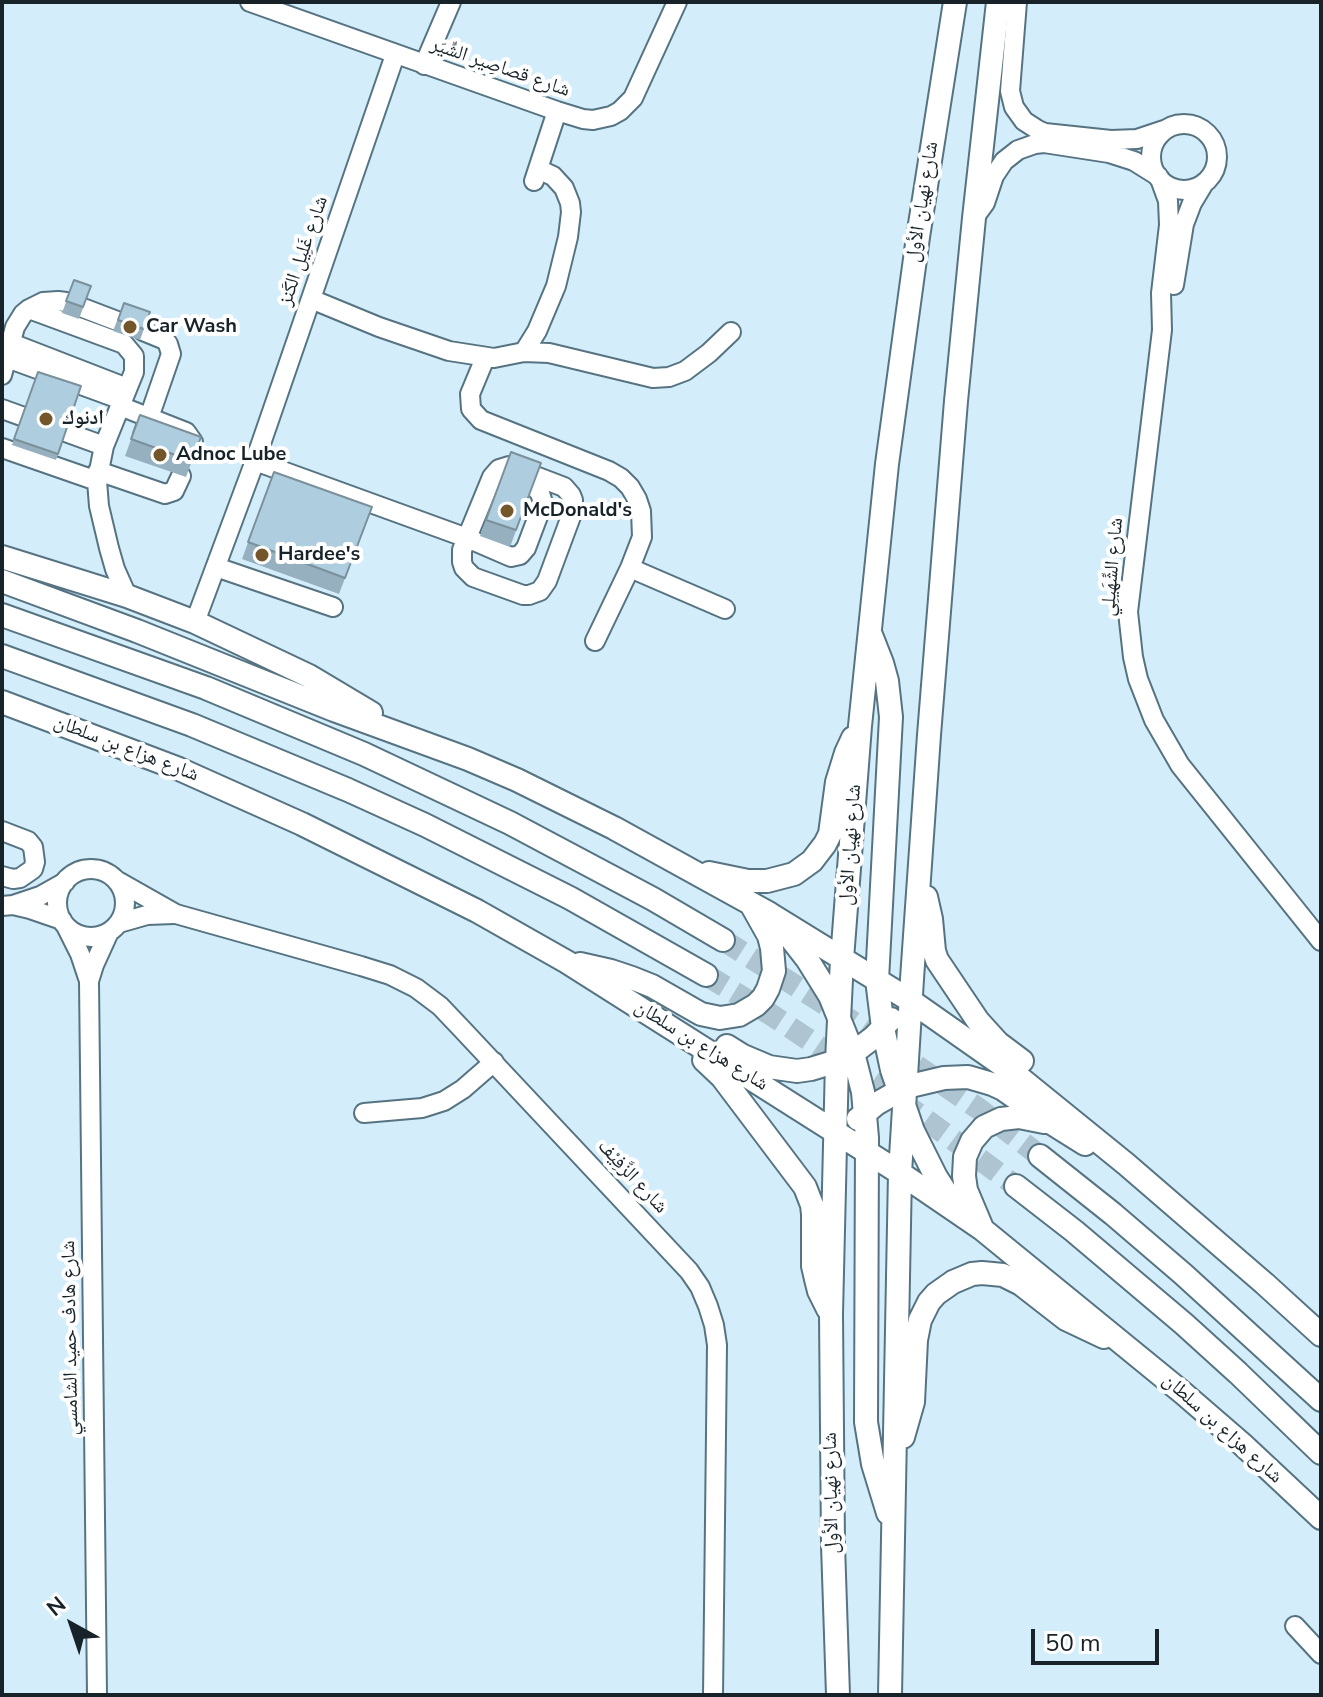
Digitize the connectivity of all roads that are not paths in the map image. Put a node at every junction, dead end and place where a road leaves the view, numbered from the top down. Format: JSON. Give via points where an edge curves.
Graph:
{"nodes":[{"id":1,"x":250,"y":2,"type":"edge"},
{"id":2,"x":451,"y":2,"type":"edge"},
{"id":3,"x":677,"y":2,"type":"edge"},
{"id":4,"x":955,"y":2,"type":"edge"},
{"id":5,"x":998,"y":2,"type":"edge"},
{"id":6,"x":1017,"y":2,"type":"edge"},
{"id":7,"x":395,"y":55,"type":"junction"},
{"id":8,"x":424,"y":65,"type":"junction"},
{"id":9,"x":557,"y":111,"type":"junction"},
{"id":10,"x":1164,"y":130,"type":"junction"},
{"id":11,"x":1159,"y":178,"type":"junction"},
{"id":12,"x":1204,"y":183,"type":"junction"},
{"id":13,"x":974,"y":218,"type":"junction"},
{"id":14,"x":311,"y":299,"type":"junction"},
{"id":15,"x":29,"y":309,"type":"junction"},
{"id":16,"x":117,"y":321,"type":"edge"},
{"id":17,"x":1162,"y":330,"type":"junction"},
{"id":18,"x":143,"y":331,"type":"edge"},
{"id":19,"x":731,"y":332,"type":"dead end"},
{"id":20,"x":524,"y":352,"type":"junction"},
{"id":21,"x":485,"y":358,"type":"junction"},
{"id":22,"x":7,"y":359,"type":"edge"},
{"id":23,"x":123,"y":398,"type":"junction"},
{"id":24,"x":2,"y":409,"type":"edge"},
{"id":25,"x":152,"y":428,"type":"junction"},
{"id":26,"x":104,"y":446,"type":"junction"},
{"id":27,"x":2,"y":448,"type":"edge"},
{"id":28,"x":191,"y":452,"type":"edge"},
{"id":29,"x":140,"y":461,"type":"dead end"},
{"id":30,"x":255,"y":461,"type":"junction"},
{"id":31,"x":97,"y":476,"type":"junction"},
{"id":32,"x":181,"y":476,"type":"dead end"},
{"id":33,"x":132,"y":483,"type":"junction"},
{"id":34,"x":533,"y":485,"type":"edge"},
{"id":35,"x":467,"y":538,"type":"junction"},
{"id":36,"x":2,"y":557,"type":"edge"},
{"id":37,"x":216,"y":567,"type":"junction"},
{"id":38,"x":630,"y":568,"type":"junction"},
{"id":39,"x":2,"y":581,"type":"edge"},
{"id":40,"x":127,"y":596,"type":"junction"},
{"id":41,"x":333,"y":607,"type":"dead end"},
{"id":42,"x":725,"y":609,"type":"dead end"},
{"id":43,"x":2,"y":615,"type":"edge"},
{"id":44,"x":195,"y":622,"type":"junction"},
{"id":45,"x":869,"y":630,"type":"junction"},
{"id":46,"x":595,"y":641,"type":"dead end"},
{"id":47,"x":2,"y":656,"type":"edge"},
{"id":48,"x":2,"y":702,"type":"edge"},
{"id":49,"x":860,"y":726,"type":"junction"},
{"id":50,"x":417,"y":741,"type":"junction"},
{"id":51,"x":2,"y":831,"type":"edge"},
{"id":52,"x":689,"y":869,"type":"junction"},
{"id":53,"x":2,"y":876,"type":"edge"},
{"id":54,"x":116,"y":880,"type":"junction"},
{"id":55,"x":919,"y":881,"type":"junction"},
{"id":56,"x":66,"y":882,"type":"junction"},
{"id":57,"x":750,"y":902,"type":"junction"},
{"id":58,"x":8,"y":906,"type":"edge"},
{"id":59,"x":176,"y":914,"type":"junction"},
{"id":60,"x":770,"y":914,"type":"junction"},
{"id":61,"x":64,"y":923,"type":"junction"},
{"id":62,"x":114,"y":927,"type":"junction"},
{"id":63,"x":723,"y":940,"type":"tunnel mouth"},
{"id":64,"x":1321,"y":941,"type":"edge"},
{"id":65,"x":842,"y":959,"type":"junction"},
{"id":66,"x":567,"y":962,"type":"junction"},
{"id":67,"x":706,"y":975,"type":"tunnel mouth"},
{"id":68,"x":877,"y":980,"type":"junction"},
{"id":69,"x":89,"y":981,"type":"junction"},
{"id":70,"x":604,"y":985,"type":"junction"},
{"id":71,"x":909,"y":992,"type":"junction"},
{"id":72,"x":839,"y":1016,"type":"junction"},
{"id":73,"x":883,"y":1028,"type":"junction"},
{"id":74,"x":845,"y":1057,"type":"junction"},
{"id":75,"x":494,"y":1062,"type":"junction"},
{"id":76,"x":903,"y":1095,"type":"junction"},
{"id":77,"x":865,"y":1112,"type":"junction"},
{"id":78,"x":364,"y":1113,"type":"dead end"},
{"id":79,"x":1053,"y":1124,"type":"junction"},
{"id":80,"x":1080,"y":1125,"type":"junction"},
{"id":81,"x":838,"y":1140,"type":"junction"},
{"id":82,"x":867,"y":1152,"type":"junction"},
{"id":83,"x":1040,"y":1156,"type":"tunnel mouth"},
{"id":84,"x":1126,"y":1164,"type":"junction"},
{"id":85,"x":900,"y":1173,"type":"junction"},
{"id":86,"x":1016,"y":1186,"type":"tunnel mouth"},
{"id":87,"x":957,"y":1210,"type":"junction"},
{"id":88,"x":982,"y":1229,"type":"junction"},
{"id":89,"x":831,"y":1314,"type":"junction"},
{"id":90,"x":1321,"y":1335,"type":"edge"},
{"id":91,"x":1124,"y":1343,"type":"junction"},
{"id":92,"x":1321,"y":1400,"type":"edge"},
{"id":93,"x":1321,"y":1453,"type":"edge"},
{"id":94,"x":895,"y":1454,"type":"junction"},
{"id":95,"x":1321,"y":1518,"type":"edge"},
{"id":96,"x":893,"y":1525,"type":"junction"},
{"id":97,"x":1295,"y":1626,"type":"dead end"},
{"id":98,"x":1321,"y":1654,"type":"edge"},
{"id":99,"x":97,"y":1695,"type":"edge"},
{"id":100,"x":713,"y":1695,"type":"edge"},
{"id":101,"x":838,"y":1695,"type":"edge"},
{"id":102,"x":890,"y":1695,"type":"edge"}],
"edges":[{"from":1,"to":7,"type":"street","name":"شارع قصاصِير الشِّيَر"},
{"from":2,"to":8,"type":"street"},
{"from":3,"to":9,"type":"street","name":"شارع قصاصِير الشِّيَر","via":[[627,105],[593,120]]},
{"from":4,"to":45,"type":"main road","name":"شارع نهيان الأول","via":[[901,350]]},
{"from":5,"to":13,"type":"main road"},
{"from":6,"to":10,"type":"street","via":[[1010,91],[1024,121],[1045,133],[1111,140]]},
{"from":7,"to":8,"type":"street","name":"شارع قصاصِير الشِّيَر"},
{"from":7,"to":14,"type":"street","name":"شارع غَلِيل الكَنز"},
{"from":8,"to":9,"type":"street","name":"شارع قصاصِير الشِّيَر"},
{"from":9,"to":20,"type":"street","via":[[536,175],[553,176],[564,188],[571,212],[568,237],[556,286]]},
{"from":10,"to":11,"type":"street","via":[[1152,152]]},
{"from":10,"to":12,"type":"street","via":[[1189,124],[1211,137],[1217,161]]},
{"from":11,"to":12,"type":"street","via":[[1181,189]]},
{"from":11,"to":13,"type":"street","via":[[1134,161],[1109,153],[1035,144],[1004,161]]},
{"from":11,"to":17,"type":"street","name":"شارع الشِّهَيلِي","via":[[1169,213]]},
{"from":12,"to":17,"type":"street","name":"شارع الشِّهَيلِي","via":[[1184,224]]},
{"from":13,"to":55,"type":"main road"},
{"from":14,"to":21,"type":"street","via":[[414,340]]},
{"from":14,"to":30,"type":"street","name":"شارع غَلِيل الكَنز"},
{"from":15,"to":16,"type":"street","via":[[43,302],[74,305]]},
{"from":15,"to":22,"type":"street","via":[[19,321]]},
{"from":15,"to":23,"type":"street","via":[[128,347],[135,367]]},
{"from":17,"to":64,"type":"street","name":"شارع الشِّهَيلِي","via":[[1128,612],[1138,679],[1180,765]]},
{"from":18,"to":25,"type":"street","via":[[165,340],[171,354]]},
{"from":19,"to":20,"type":"street","via":[[685,371],[662,379]]},
{"from":20,"to":21,"type":"street"},
{"from":21,"to":38,"type":"street","via":[[470,394],[471,409],[481,420],[609,471],[630,487],[643,524]]},
{"from":22,"to":23,"type":"street"},
{"from":23,"to":25,"type":"street"},
{"from":23,"to":26,"type":"street"},
{"from":24,"to":26,"type":"street"},
{"from":25,"to":28,"type":"street","via":[[189,434]]},
{"from":26,"to":31,"type":"street"},
{"from":27,"to":31,"type":"street"},
{"from":29,"to":33,"type":"street"},
{"from":30,"to":35,"type":"street"},
{"from":30,"to":37,"type":"street","name":"شارع غَلِيل الكَنز"},
{"from":31,"to":33,"type":"street"},
{"from":31,"to":40,"type":"street","via":[[109,548]]},
{"from":32,"to":33,"type":"street","via":[[168,494]]},
{"from":34,"to":35,"type":"street","via":[[543,503],[520,555],[511,557]]},
{"from":35,"to":35,"type":"street","via":[[494,473],[504,467],[564,487],[571,495],[573,511],[540,591],[523,595],[473,577],[462,562]]},
{"from":36,"to":40,"type":"main road"},
{"from":37,"to":41,"type":"street"},
{"from":37,"to":44,"type":"street","name":"شارع غَلِيل الكَنز"},
{"from":38,"to":42,"type":"street"},
{"from":38,"to":46,"type":"street"},
{"from":39,"to":50,"type":"main road"},
{"from":40,"to":44,"type":"main road"},
{"from":43,"to":63,"type":"main road","via":[[206,688],[364,754],[570,854]]},
{"from":44,"to":50,"type":"main road","via":[[309,676]]},
{"from":45,"to":49,"type":"main road","name":"شارع نهيان الأول"},
{"from":45,"to":68,"type":"main road","via":[[882,663],[891,717]]},
{"from":47,"to":67,"type":"main road","via":[[192,725],[361,795],[529,877]]},
{"from":48,"to":66,"type":"main road","name":"شارع هزاع بن سلطان","via":[[288,817]]},
{"from":49,"to":52,"type":"main road","via":[[837,782],[830,834],[812,861],[794,874],[767,881]]},
{"from":49,"to":65,"type":"main road","name":"شارع نهيان الأول"},
{"from":50,"to":52,"type":"main road","via":[[566,803]]},
{"from":51,"to":53,"type":"street","via":[[28,841],[35,862],[20,878]]},
{"from":52,"to":57,"type":"main road"},
{"from":54,"to":56,"type":"street","via":[[87,870]]},
{"from":54,"to":59,"type":"street","name":"شارع الزَّفِيْف"},
{"from":54,"to":62,"type":"street","via":[[125,902]]},
{"from":55,"to":71,"type":"main road"},
{"from":55,"to":80,"type":"main road","via":[[929,906],[937,960],[998,1043],[1041,1077]]},
{"from":56,"to":58,"type":"street"},
{"from":56,"to":61,"type":"street","via":[[58,896]]},
{"from":57,"to":60,"type":"main road"},
{"from":57,"to":66,"type":"main road","via":[[769,936],[774,971],[763,998],[739,1015],[701,1014],[632,978]]},
{"from":58,"to":61,"type":"street"},
{"from":59,"to":62,"type":"street","name":"شارع الزَّفِيْف","via":[[147,915]]},
{"from":59,"to":75,"type":"street","name":"شارع الزَّفِيْف","via":[[390,975],[440,1006]]},
{"from":60,"to":65,"type":"main road"},
{"from":60,"to":72,"type":"main road","via":[[807,959]]},
{"from":61,"to":62,"type":"street","via":[[87,937]]},
{"from":61,"to":69,"type":"street","name":"شارع هادف حميد الشامسي"},
{"from":62,"to":69,"type":"street","name":"شارع هادف حميد الشامسي"},
{"from":65,"to":68,"type":"main road"},
{"from":65,"to":72,"type":"main road","name":"شارع نهيان الأول"},
{"from":66,"to":70,"type":"main road","name":"شارع هزاع بن سلطان"},
{"from":68,"to":71,"type":"main road"},
{"from":68,"to":73,"type":"main road"},
{"from":69,"to":99,"type":"street","name":"شارع هادف حميد الشامسي"},
{"from":70,"to":74,"type":"main road","via":[[664,1009],[769,1067],[797,1071]]},
{"from":70,"to":81,"type":"main road","name":"شارع هزاع بن سلطان"},
{"from":70,"to":89,"type":"main road","via":[[653,1028],[714,1068],[800,1178],[812,1205],[813,1266]]},
{"from":71,"to":73,"type":"main road"},
{"from":71,"to":76,"type":"main road"},
{"from":71,"to":80,"type":"main road"},
{"from":72,"to":74,"type":"main road","name":"شارع نهيان الأول"},
{"from":73,"to":74,"type":"main road"},
{"from":73,"to":76,"type":"main road"},
{"from":74,"to":77,"type":"main road","via":[[863,1092]]},
{"from":74,"to":81,"type":"main road","name":"شارع نهيان الأول"},
{"from":75,"to":78,"type":"street","via":[[444,1101]]},
{"from":75,"to":100,"type":"street","name":"شارع الزَّفِيْف","via":[[676,1255],[708,1306],[717,1345]]},
{"from":76,"to":77,"type":"main road"},
{"from":76,"to":79,"type":"main road","via":[[944,1078],[980,1080],[1003,1089]]},
{"from":76,"to":85,"type":"main road"},
{"from":76,"to":87,"type":"main road","via":[[924,1154]]},
{"from":77,"to":81,"type":"main road"},
{"from":77,"to":82,"type":"main road"},
{"from":79,"to":84,"type":"main road"},
{"from":79,"to":88,"type":"main road","via":[[1001,1119],[972,1141],[964,1176]]},
{"from":80,"to":84,"type":"main road"},
{"from":81,"to":82,"type":"main road","name":"شارع هزاع بن سلطان"},
{"from":81,"to":89,"type":"main road","name":"شارع نهيان الأول"},
{"from":82,"to":85,"type":"main road","name":"شارع هزاع بن سلطان"},
{"from":82,"to":96,"type":"main road","via":[[866,1422]]},
{"from":83,"to":92,"type":"main road","via":[[1183,1274]]},
{"from":84,"to":90,"type":"main road"},
{"from":85,"to":87,"type":"main road","name":"شارع هزاع بن سلطان"},
{"from":85,"to":94,"type":"main road"},
{"from":86,"to":93,"type":"main road","via":[[1184,1324]]},
{"from":87,"to":88,"type":"main road","name":"شارع هزاع بن سلطان"},
{"from":88,"to":91,"type":"main road","name":"شارع هزاع بن سلطان"},
{"from":89,"to":101,"type":"main road","name":"شارع نهيان الأول"},
{"from":91,"to":94,"type":"main road","via":[[1079,1327],[1003,1275],[972,1274],[953,1282],[929,1302],[920,1320],[913,1402]]},
{"from":91,"to":95,"type":"main road","name":"شارع هزاع بن سلطان"},
{"from":94,"to":96,"type":"main road"},
{"from":96,"to":102,"type":"main road"},
{"from":97,"to":98,"type":"street"}]}
